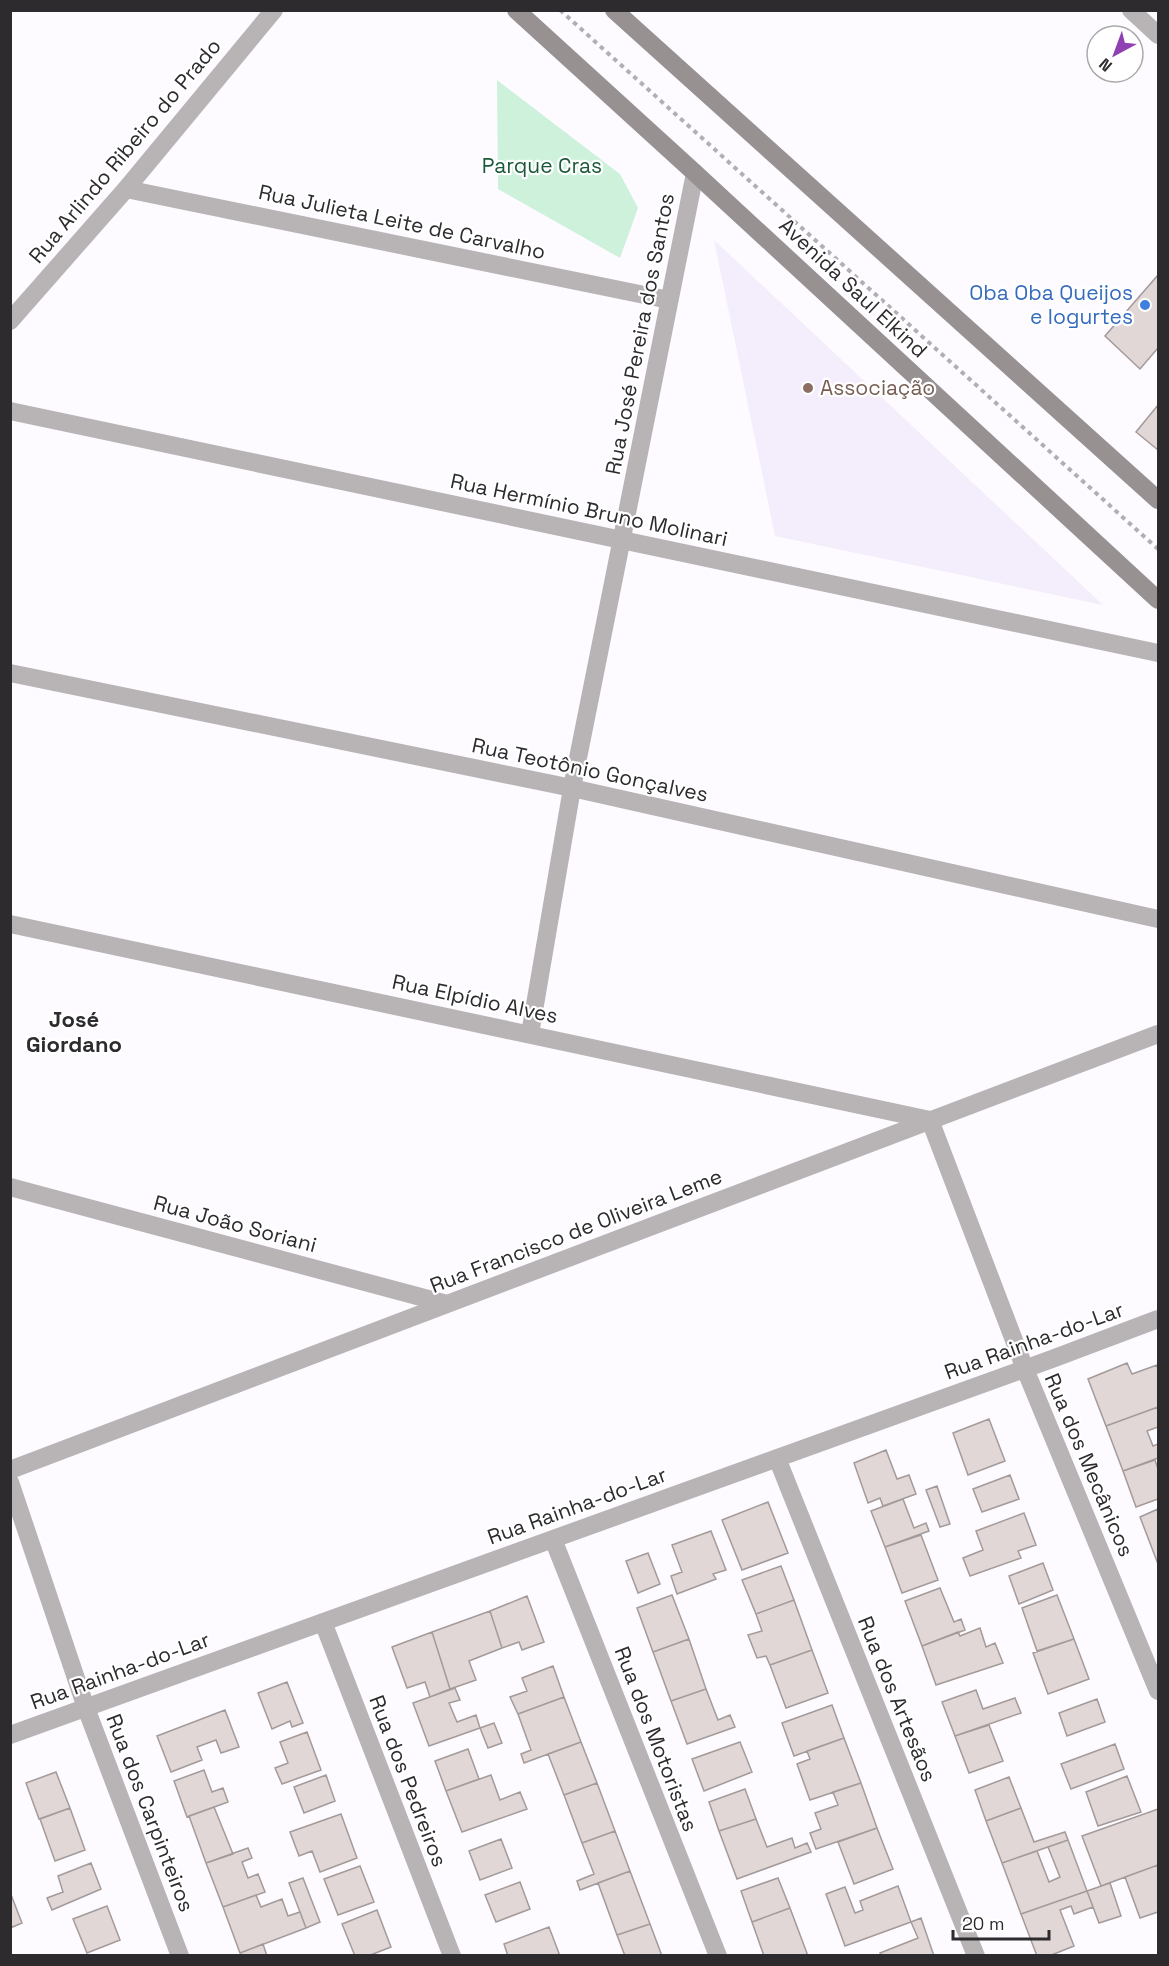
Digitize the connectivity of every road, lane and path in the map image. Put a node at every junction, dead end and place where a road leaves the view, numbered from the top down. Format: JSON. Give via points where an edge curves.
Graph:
{"nodes":[{"id":1,"x":274,"y":10,"type":"edge"},
{"id":2,"x":516,"y":10,"type":"edge"},
{"id":3,"x":560,"y":10,"type":"edge"},
{"id":4,"x":614,"y":10,"type":"edge"},
{"id":5,"x":1131,"y":10,"type":"edge"},
{"id":6,"x":1158,"y":34,"type":"edge"},
{"id":7,"x":695,"y":173,"type":"junction"},
{"id":8,"x":126,"y":189,"type":"junction"},
{"id":9,"x":669,"y":300,"type":"junction"},
{"id":10,"x":10,"y":321,"type":"edge"},
{"id":11,"x":10,"y":411,"type":"edge"},
{"id":12,"x":1158,"y":500,"type":"edge"},
{"id":13,"x":621,"y":540,"type":"junction"},
{"id":14,"x":1158,"y":549,"type":"edge"},
{"id":15,"x":1158,"y":600,"type":"edge"},
{"id":16,"x":1158,"y":653,"type":"edge"},
{"id":17,"x":10,"y":673,"type":"edge"},
{"id":18,"x":572,"y":788,"type":"junction"},
{"id":19,"x":1158,"y":919,"type":"edge"},
{"id":20,"x":10,"y":924,"type":"edge"},
{"id":21,"x":530,"y":1034,"type":"junction"},
{"id":22,"x":1158,"y":1034,"type":"edge"},
{"id":23,"x":930,"y":1120,"type":"junction"},
{"id":24,"x":10,"y":1187,"type":"edge"},
{"id":25,"x":447,"y":1304,"type":"junction"},
{"id":26,"x":1158,"y":1319,"type":"edge"},
{"id":27,"x":1024,"y":1369,"type":"junction"},
{"id":28,"x":777,"y":1458,"type":"junction"},
{"id":29,"x":10,"y":1470,"type":"edge"},
{"id":30,"x":10,"y":1482,"type":"edge"},
{"id":31,"x":554,"y":1539,"type":"junction"},
{"id":32,"x":323,"y":1622,"type":"junction"},
{"id":33,"x":1158,"y":1691,"type":"edge"},
{"id":34,"x":86,"y":1708,"type":"junction"},
{"id":35,"x":10,"y":1735,"type":"edge"},
{"id":36,"x":180,"y":1956,"type":"edge"},
{"id":37,"x":452,"y":1956,"type":"edge"},
{"id":38,"x":718,"y":1956,"type":"edge"},
{"id":39,"x":976,"y":1956,"type":"edge"}],
"edges":[{"from":1,"to":8,"type":"street","name":"Rua Arlindo Ribeiro do Prado"},
{"from":2,"to":7,"type":"main road","name":"Avenida Saul Elkind"},
{"from":3,"to":14,"type":"path"},
{"from":4,"to":12,"type":"main road"},
{"from":5,"to":6,"type":"street"},
{"from":7,"to":9,"type":"street","name":"Rua José Pereira dos Santos"},
{"from":7,"to":15,"type":"main road","name":"Avenida Saul Elkind"},
{"from":8,"to":9,"type":"street","name":"Rua Julieta Leite de Carvalho"},
{"from":8,"to":10,"type":"street","name":"Rua Arlindo Ribeiro do Prado"},
{"from":9,"to":13,"type":"street","name":"Rua José Pereira dos Santos"},
{"from":11,"to":13,"type":"street","name":"Rua Hermínio Bruno Molinari"},
{"from":13,"to":16,"type":"street","name":"Rua Hermínio Bruno Molinari"},
{"from":13,"to":18,"type":"street","name":"Rua José Pereira dos Santos"},
{"from":17,"to":18,"type":"street","name":"Rua Teotônio Gonçalves"},
{"from":18,"to":19,"type":"street","name":"Rua Teotônio Gonçalves"},
{"from":18,"to":21,"type":"street","name":"Rua José Pereira dos Santos"},
{"from":20,"to":21,"type":"street","name":"Rua Elpídio Alves"},
{"from":21,"to":23,"type":"street","name":"Rua Elpídio Alves"},
{"from":22,"to":23,"type":"street","name":"Rua Francisco de Oliveira Leme"},
{"from":23,"to":25,"type":"street","name":"Rua Francisco de Oliveira Leme"},
{"from":23,"to":27,"type":"street","name":"Rua dos Mecânicos"},
{"from":24,"to":25,"type":"street","name":"Rua João Soriani"},
{"from":25,"to":29,"type":"street","name":"Rua Francisco de Oliveira Leme"},
{"from":26,"to":27,"type":"street","name":"Rua Rainha-do-Lar"},
{"from":27,"to":28,"type":"street","name":"Rua Rainha-do-Lar"},
{"from":27,"to":33,"type":"street","name":"Rua dos Mecânicos"},
{"from":28,"to":31,"type":"street","name":"Rua Rainha-do-Lar"},
{"from":28,"to":39,"type":"street","name":"Rua dos Artesãos"},
{"from":30,"to":34,"type":"street","name":"Rua dos Carpinteiros"},
{"from":31,"to":32,"type":"street","name":"Rua Rainha-do-Lar"},
{"from":31,"to":38,"type":"street","name":"Rua dos Motoristas"},
{"from":32,"to":34,"type":"street","name":"Rua Rainha-do-Lar"},
{"from":32,"to":37,"type":"street","name":"Rua dos Pedreiros"},
{"from":34,"to":35,"type":"street","name":"Rua Rainha-do-Lar"},
{"from":34,"to":36,"type":"street","name":"Rua dos Carpinteiros"}]}
